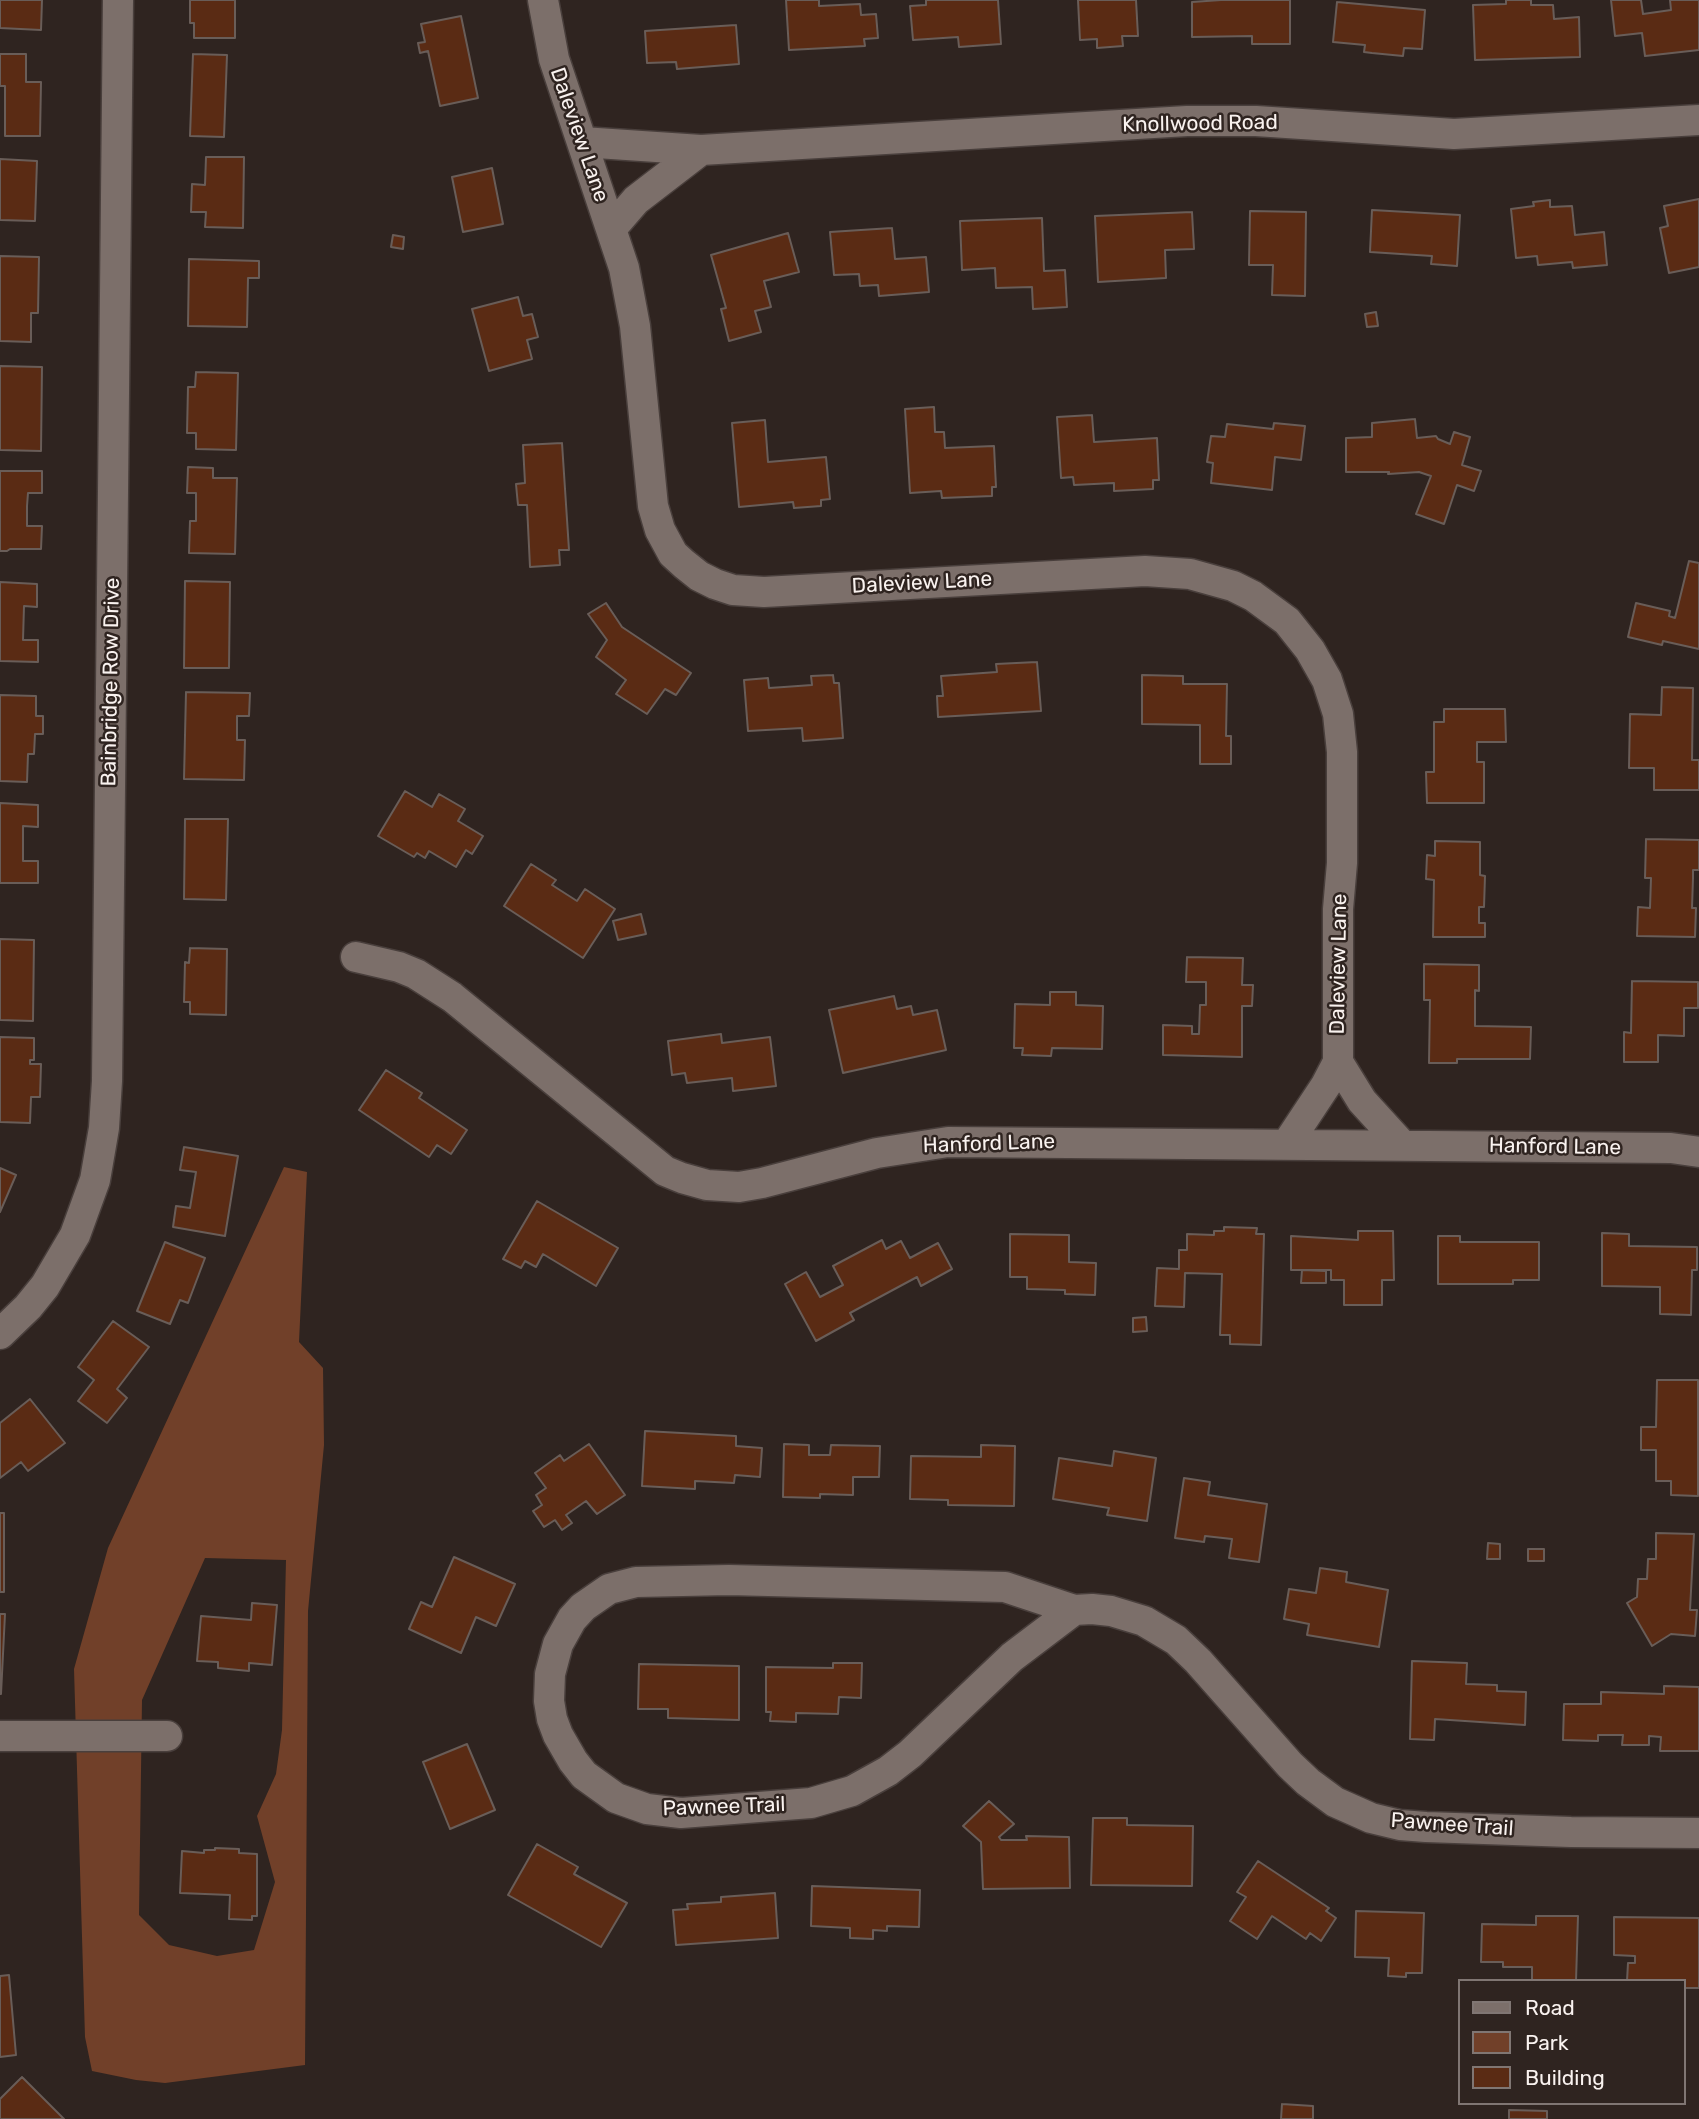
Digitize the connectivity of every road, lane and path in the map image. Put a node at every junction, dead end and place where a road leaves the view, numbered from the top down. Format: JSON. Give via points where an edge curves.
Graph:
{"nodes":[{"id":1,"x":118,"y":0,"type":"edge"},
{"id":2,"x":543,"y":0,"type":"edge"},
{"id":3,"x":1699,"y":120,"type":"edge"},
{"id":4,"x":582,"y":142,"type":"junction"},
{"id":5,"x":701,"y":150,"type":"junction"},
{"id":6,"x":611,"y":229,"type":"junction"},
{"id":7,"x":356,"y":957,"type":"dead end"},
{"id":8,"x":1338,"y":1062,"type":"junction"},
{"id":9,"x":1287,"y":1144,"type":"junction"},
{"id":10,"x":1403,"y":1146,"type":"junction"},
{"id":11,"x":1699,"y":1153,"type":"edge"},
{"id":12,"x":0,"y":1334,"type":"edge"},
{"id":13,"x":1074,"y":1610,"type":"junction"},
{"id":14,"x":0,"y":1736,"type":"edge"},
{"id":15,"x":167,"y":1736,"type":"dead end"},
{"id":16,"x":1699,"y":1833,"type":"edge"}],
"edges":[{"from":1,"to":12,"type":"street","name":"Bainbridge Row Drive","via":[[104,1128],[95,1180],[75,1236],[45,1286]]},
{"from":2,"to":4,"type":"street","name":"Daleview Lane","via":[[554,59]]},
{"from":3,"to":5,"type":"street","name":"Knollwood Road","via":[[1454,134],[1187,121]]},
{"from":4,"to":5,"type":"street","name":"Knollwood Road"},
{"from":4,"to":6,"type":"street","name":"Daleview Lane"},
{"from":5,"to":6,"type":"street","via":[[636,200]]},
{"from":6,"to":8,"type":"street","name":"Daleview Lane","via":[[635,326],[653,506],[673,554],[699,576],[733,590],[764,592],[1168,571],[1233,586],[1287,621],[1327,680],[1338,714],[1342,752]]},
{"from":7,"to":9,"type":"street","name":"Hanford Lane","via":[[416,974],[666,1171],[707,1185],[762,1183],[877,1153],[948,1142]]},
{"from":8,"to":9,"type":"street","name":"Daleview Lane"},
{"from":8,"to":10,"type":"street","name":"Daleview Lane","via":[[1362,1101]]},
{"from":9,"to":10,"type":"street","name":"Hanford Lane"},
{"from":10,"to":11,"type":"street","name":"Hanford Lane"},
{"from":13,"to":13,"type":"street","name":"Pawnee Trail","via":[[1005,1587],[636,1582],[595,1597],[572,1619],[558,1644],[550,1674],[552,1719],[584,1775],[617,1798],[648,1809],[681,1813],[811,1803],[852,1791],[888,1771],[1012,1657]]},
{"from":13,"to":16,"type":"street","name":"Pawnee Trail","via":[[1111,1611],[1144,1621],[1176,1640],[1308,1782],[1335,1802],[1371,1818],[1426,1827]]},
{"from":14,"to":15,"type":"street"}]}
